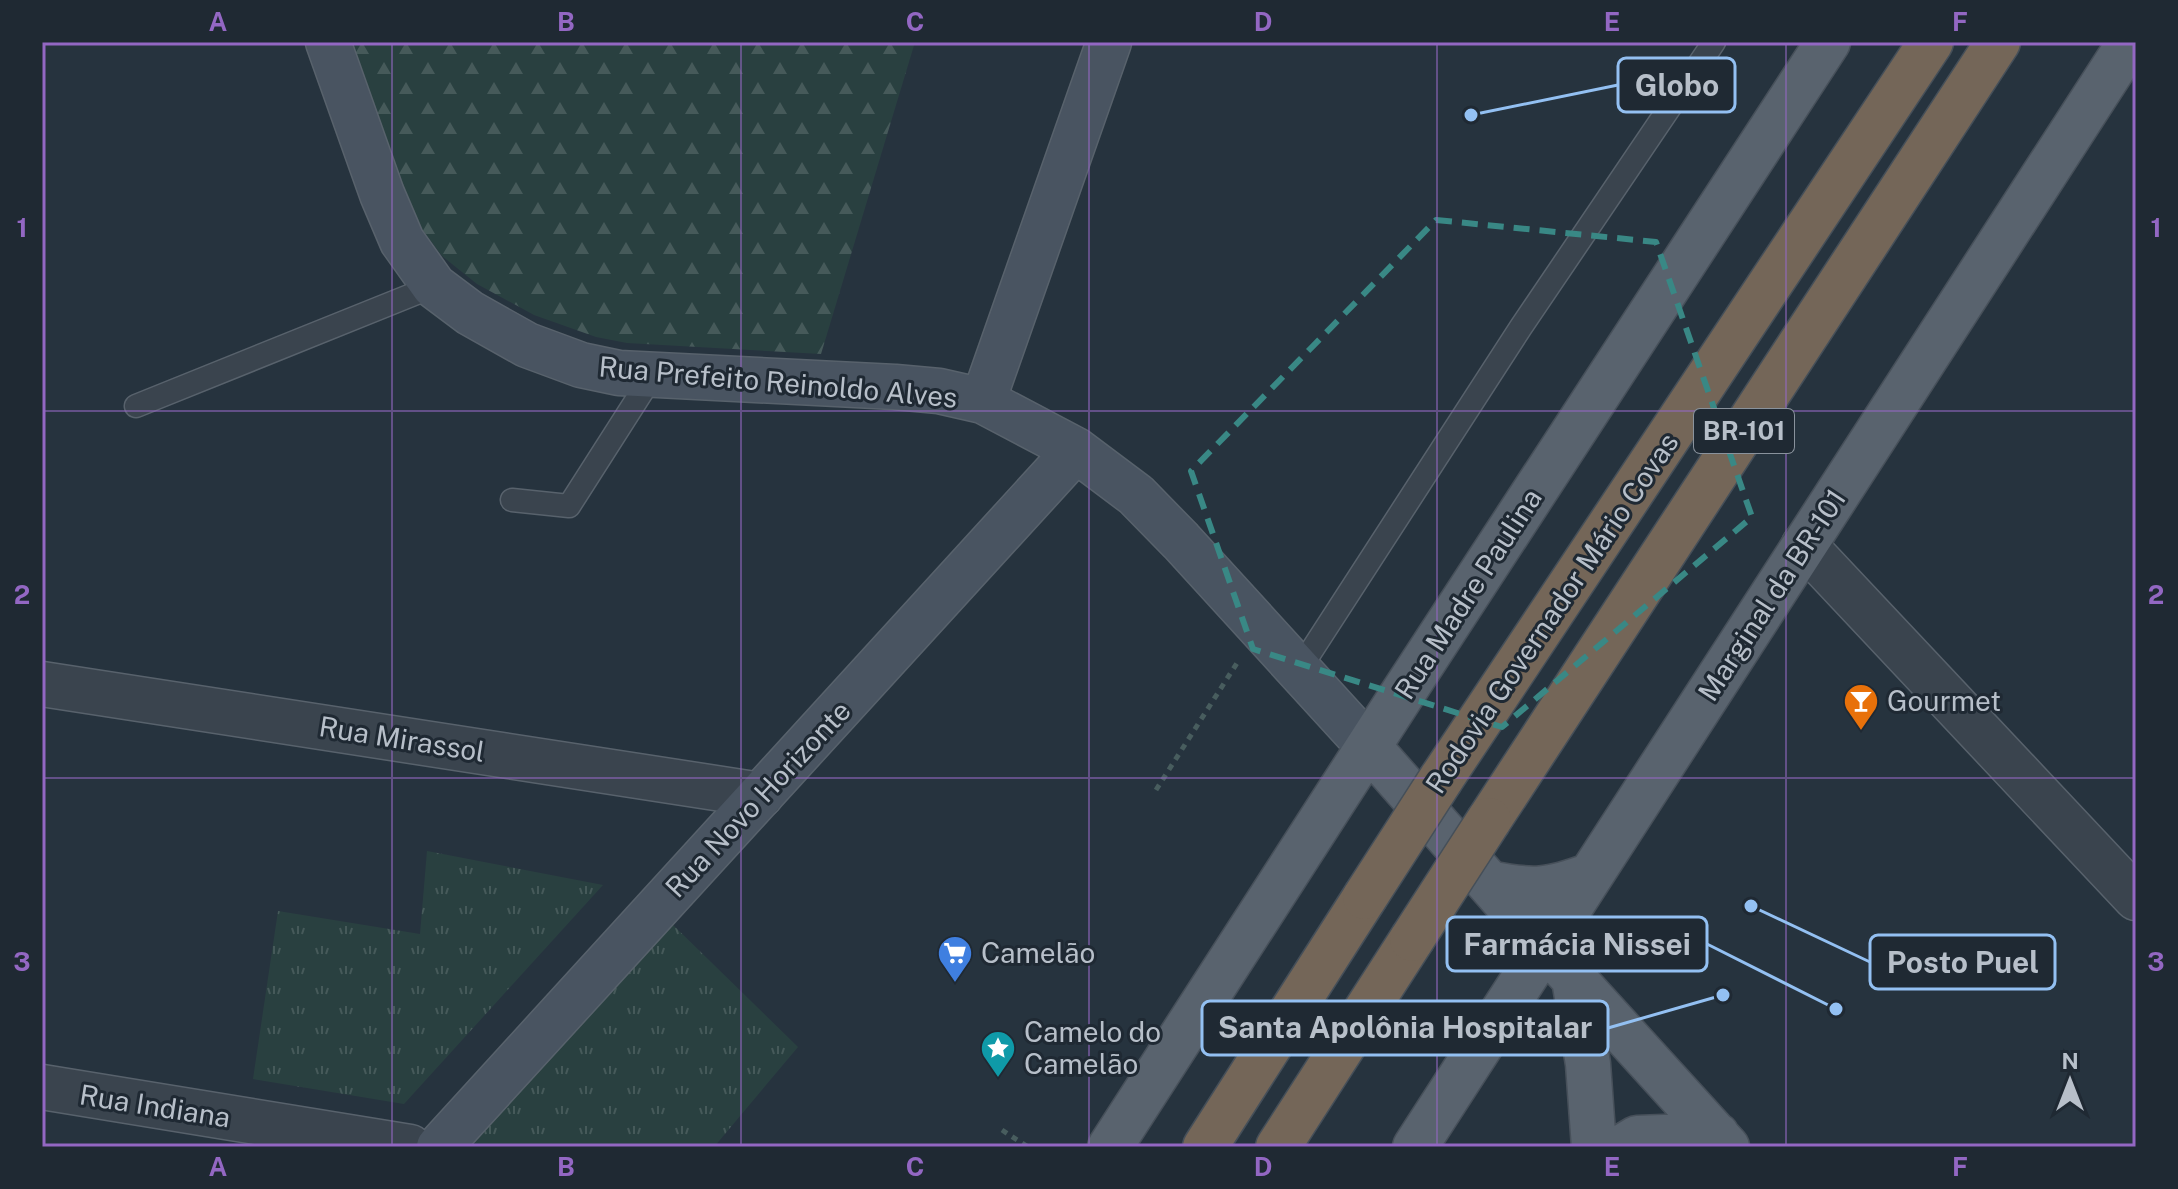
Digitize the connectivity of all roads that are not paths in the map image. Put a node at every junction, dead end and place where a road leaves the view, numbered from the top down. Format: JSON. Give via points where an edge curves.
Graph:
{"nodes":[{"id":1,"x":328,"y":42,"type":"edge"},
{"id":2,"x":1109,"y":42,"type":"edge"},
{"id":3,"x":1714,"y":42,"type":"edge"},
{"id":4,"x":1828,"y":42,"type":"edge"},
{"id":5,"x":1931,"y":42,"type":"edge"},
{"id":6,"x":1998,"y":42,"type":"edge"},
{"id":7,"x":2130,"y":42,"type":"edge"},
{"id":8,"x":434,"y":286,"type":"junction"},
{"id":9,"x":652,"y":376,"type":"junction"},
{"id":10,"x":983,"y":401,"type":"junction"},
{"id":11,"x":136,"y":406,"type":"dead end"},
{"id":12,"x":1076,"y":450,"type":"junction"},
{"id":13,"x":512,"y":500,"type":"dead end"},
{"id":14,"x":1804,"y":545,"type":"junction"},
{"id":15,"x":1299,"y":670,"type":"junction"},
{"id":16,"x":42,"y":684,"type":"edge"},
{"id":17,"x":1369,"y":747,"type":"junction"},
{"id":18,"x":761,"y":795,"type":"junction"},
{"id":19,"x":1591,"y":875,"type":"junction"},
{"id":20,"x":1489,"y":883,"type":"junction"},
{"id":21,"x":2136,"y":898,"type":"edge"},
{"id":22,"x":1545,"y":947,"type":"junction"},
{"id":23,"x":1574,"y":979,"type":"junction"},
{"id":24,"x":42,"y":1087,"type":"edge"},
{"id":25,"x":1722,"y":1141,"type":"edge"},
{"id":26,"x":410,"y":1147,"type":"edge"},
{"id":27,"x":439,"y":1147,"type":"edge"},
{"id":28,"x":1110,"y":1147,"type":"edge"},
{"id":29,"x":1205,"y":1147,"type":"edge"},
{"id":30,"x":1278,"y":1147,"type":"edge"},
{"id":31,"x":1415,"y":1147,"type":"edge"},
{"id":32,"x":1594,"y":1147,"type":"edge"},
{"id":33,"x":1622,"y":1147,"type":"edge"}],
"edges":[{"from":1,"to":8,"type":"main road","name":"Rua Prefeito Reinoldo Alves","via":[[402,241]]},
{"from":2,"to":10,"type":"main road"},
{"from":3,"to":15,"type":"lane"},
{"from":4,"to":17,"type":"main road","name":"Rua Madre Paulina"},
{"from":5,"to":29,"type":"highway","name":"Rodovia Governador Mário Covas","number":"BR-101","bridge":true,"via":[[1441,779]]},
{"from":6,"to":30,"type":"highway","name":"Rodovia Governador Mário Covas","number":"BR-101","bridge":true},
{"from":7,"to":14,"type":"main road","name":"Marginal da BR-101"},
{"from":8,"to":9,"type":"main road","name":"Rua Prefeito Reinoldo Alves","via":[[527,345],[581,365]]},
{"from":8,"to":11,"type":"lane"},
{"from":9,"to":10,"type":"main road","name":"Rua Prefeito Reinoldo Alves","via":[[895,387]]},
{"from":9,"to":13,"type":"lane","via":[[569,506]]},
{"from":10,"to":12,"type":"main road","name":"Rua Prefeito Reinoldo Alves"},
{"from":12,"to":15,"type":"main road","name":"Rua Prefeito Reinoldo Alves","via":[[1136,495]]},
{"from":12,"to":18,"type":"main road","name":"Rua Novo Horizonte"},
{"from":14,"to":19,"type":"main road","name":"Marginal da BR-101"},
{"from":14,"to":21,"type":"street"},
{"from":15,"to":17,"type":"main road","name":"Rua Prefeito Reinoldo Alves"},
{"from":16,"to":18,"type":"street","name":"Rua Mirassol"},
{"from":17,"to":20,"type":"main road"},
{"from":17,"to":28,"type":"main road","name":"Rua Madre Paulina"},
{"from":18,"to":27,"type":"main road","name":"Rua Novo Horizonte"},
{"from":19,"to":20,"type":"main road","via":[[1558,887],[1523,890]]},
{"from":19,"to":22,"type":"main road","name":"Marginal da BR-101"},
{"from":20,"to":22,"type":"main road"},
{"from":22,"to":23,"type":"main road"},
{"from":22,"to":31,"type":"main road","name":"Marginal da BR-101"},
{"from":23,"to":25,"type":"main road"},
{"from":23,"to":32,"type":"main road"},
{"from":24,"to":26,"type":"street","name":"Rua Indiana"},
{"from":25,"to":33,"type":"main road","via":[[1637,1138]]}]}
